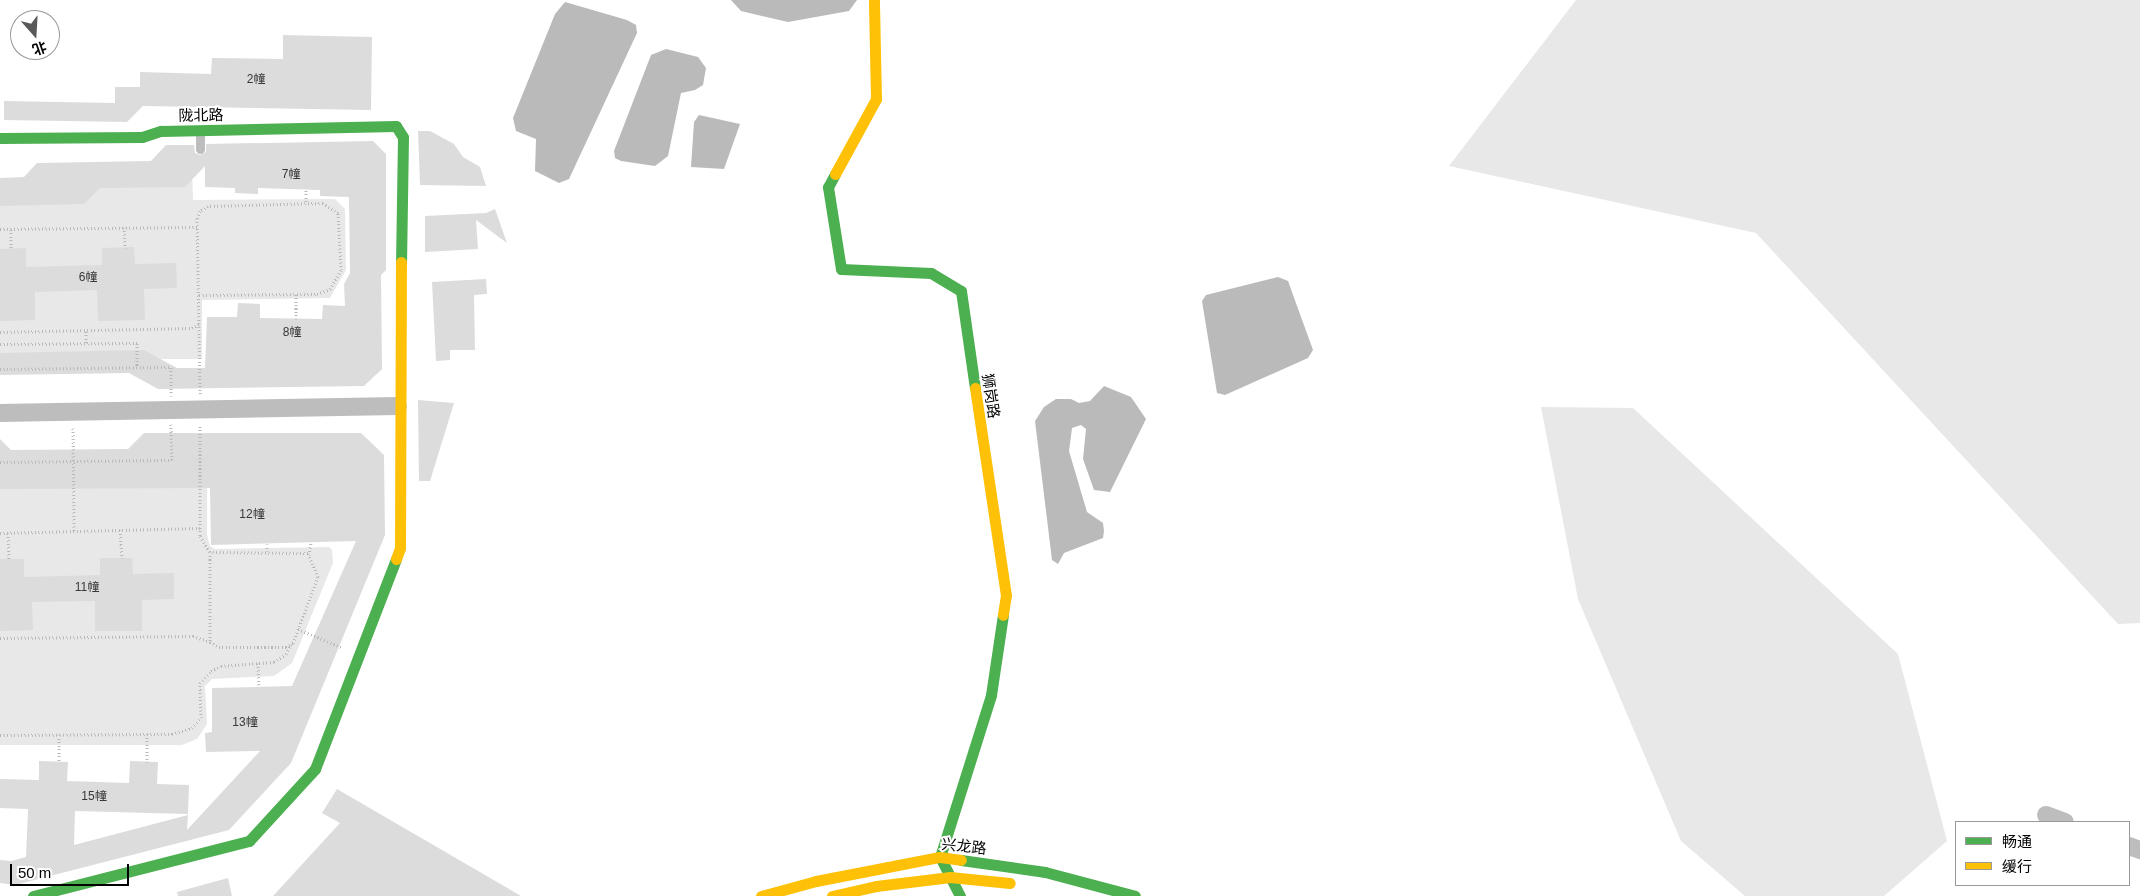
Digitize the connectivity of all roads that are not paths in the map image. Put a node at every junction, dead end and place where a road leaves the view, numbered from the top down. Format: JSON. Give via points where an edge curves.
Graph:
{"nodes":[{"id":1,"x":874,"y":0,"type":"edge"},
{"id":2,"x":200,"y":130,"type":"junction"},
{"id":3,"x":0,"y":138,"type":"edge"},
{"id":4,"x":200,"y":149,"type":"dead end"},
{"id":5,"x":398,"y":406,"type":"junction"},
{"id":6,"x":0,"y":413,"type":"edge"},
{"id":7,"x":2046,"y":815,"type":"dead end"},
{"id":8,"x":2062,"y":821,"type":"edge"},
{"id":9,"x":940,"y":857,"type":"junction"},
{"id":10,"x":950,"y":877,"type":"junction"},
{"id":11,"x":1025,"y":885,"type":"dead end"},
{"id":12,"x":33,"y":896,"type":"edge"},
{"id":13,"x":761,"y":896,"type":"edge"},
{"id":14,"x":832,"y":896,"type":"edge"},
{"id":15,"x":960,"y":896,"type":"edge"},
{"id":16,"x":1135,"y":896,"type":"edge"}],
"edges":[{"from":1,"to":9,"type":"street","name":"狮岗路","via":[[876,99],[828,187],[841,268],[931,273],[961,291],[1006,595],[992,695]]},
{"from":2,"to":3,"type":"street","name":"陇北路","via":[[161,131],[142,137]]},
{"from":2,"to":4,"type":"lane"},
{"from":2,"to":5,"type":"street","name":"陇北路","via":[[396,126],[401,131]]},
{"from":5,"to":6,"type":"street"},
{"from":5,"to":12,"type":"street","via":[[400,548],[314,769],[249,841]]},
{"from":7,"to":8,"type":"street"},
{"from":9,"to":10,"type":"street"},
{"from":9,"to":13,"type":"street","name":"兴龙路","via":[[816,881]]},
{"from":9,"to":16,"type":"street","name":"兴龙路","via":[[1045,872]]},
{"from":10,"to":11,"type":"street"},
{"from":10,"to":14,"type":"street","via":[[876,886]]},
{"from":10,"to":15,"type":"street"}]}
